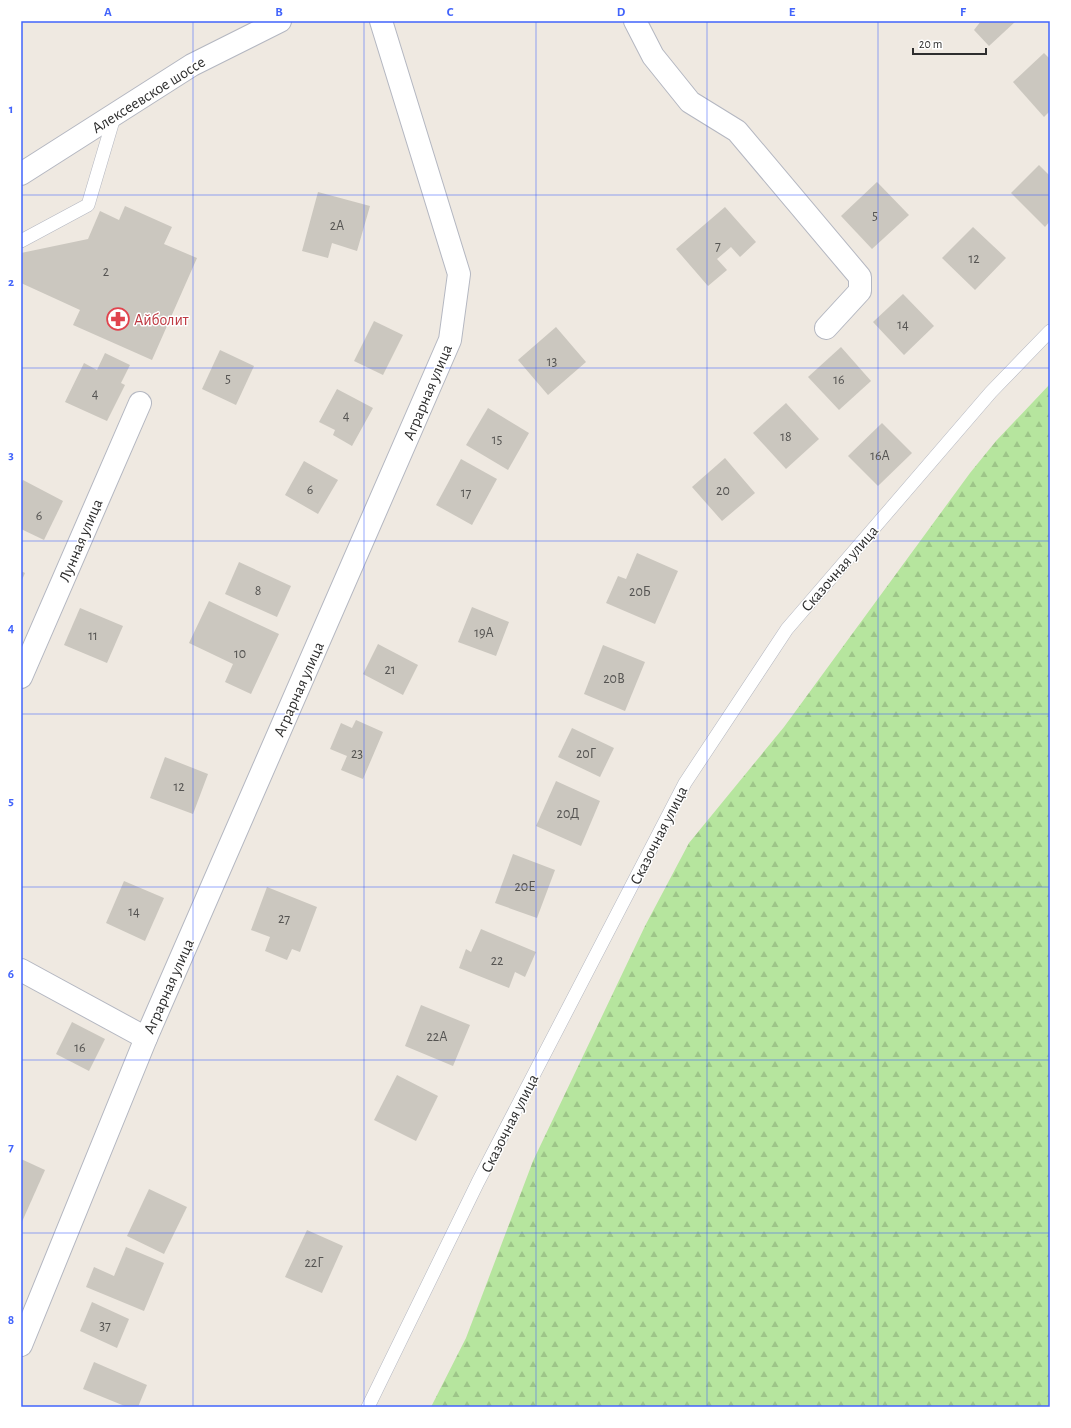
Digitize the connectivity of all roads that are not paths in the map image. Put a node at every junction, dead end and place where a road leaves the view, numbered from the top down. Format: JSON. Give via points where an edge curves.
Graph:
{"nodes":[{"id":1,"x":280,"y":21,"type":"edge"},
{"id":2,"x":381,"y":21,"type":"edge"},
{"id":3,"x":635,"y":21,"type":"edge"},
{"id":4,"x":115,"y":114,"type":"junction"},
{"id":5,"x":21,"y":174,"type":"edge"},
{"id":6,"x":21,"y":241,"type":"edge"},
{"id":7,"x":826,"y":328,"type":"dead end"},
{"id":8,"x":1050,"y":331,"type":"edge"},
{"id":9,"x":140,"y":402,"type":"dead end"},
{"id":10,"x":21,"y":678,"type":"edge"},
{"id":11,"x":21,"y":970,"type":"edge"},
{"id":12,"x":146,"y":1038,"type":"junction"},
{"id":13,"x":21,"y":1345,"type":"edge"},
{"id":14,"x":368,"y":1407,"type":"edge"}],
"edges":[{"from":1,"to":4,"type":"street","name":"Алексеевское шоссе","via":[[192,65]]},
{"from":2,"to":12,"type":"street","name":"Аграрная улица","via":[[459,274],[450,340]]},
{"from":3,"to":7,"type":"street","via":[[653,56],[690,102],[737,131],[860,277],[860,291]]},
{"from":4,"to":5,"type":"street","name":"Алексеевское шоссе"},
{"from":4,"to":6,"type":"lane","via":[[88,205]]},
{"from":8,"to":14,"type":"lane","name":"Сказочная улица","via":[[991,392],[787,629],[685,783],[478,1182]]},
{"from":9,"to":10,"type":"street","name":"Лунная улица"},
{"from":11,"to":12,"type":"street"},
{"from":12,"to":13,"type":"street","name":"Аграрная улица"}]}
